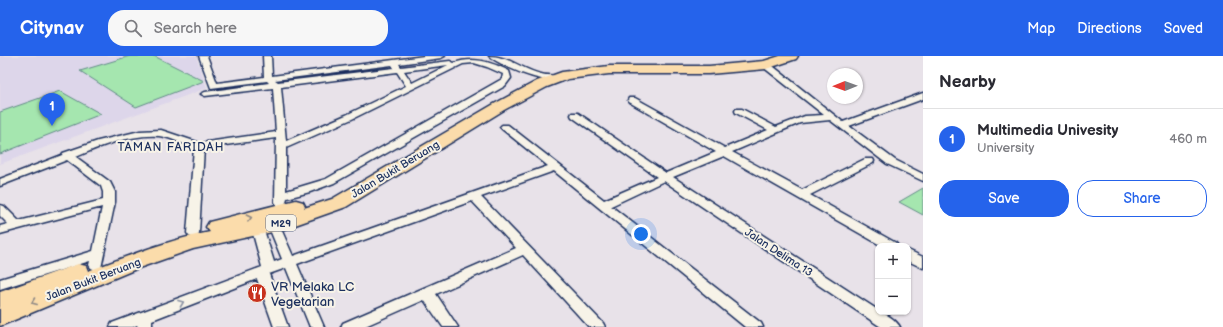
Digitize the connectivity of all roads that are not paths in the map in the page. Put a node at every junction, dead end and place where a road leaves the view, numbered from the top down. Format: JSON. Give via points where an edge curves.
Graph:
{"nodes":[{"id":1,"x":203,"y":56,"type":"edge"},
{"id":2,"x":267,"y":56,"type":"edge"},
{"id":3,"x":441,"y":56,"type":"edge"},
{"id":4,"x":493,"y":56,"type":"edge"},
{"id":5,"x":792,"y":56,"type":"edge"},
{"id":6,"x":771,"y":60,"type":"edge"},
{"id":7,"x":461,"y":62,"type":"junction"},
{"id":8,"x":396,"y":66,"type":"junction"},
{"id":9,"x":268,"y":78,"type":"junction"},
{"id":10,"x":545,"y":79,"type":"junction"},
{"id":11,"x":277,"y":86,"type":"junction"},
{"id":12,"x":410,"y":86,"type":"junction"},
{"id":13,"x":205,"y":94,"type":"dead end"},
{"id":14,"x":923,"y":96,"type":"edge"},
{"id":15,"x":632,"y":100,"type":"dead end"},
{"id":16,"x":739,"y":111,"type":"dead end"},
{"id":17,"x":575,"y":115,"type":"dead end"},
{"id":18,"x":832,"y":117,"type":"junction"},
{"id":19,"x":843,"y":125,"type":"junction"},
{"id":20,"x":505,"y":127,"type":"dead end"},
{"id":21,"x":775,"y":130,"type":"junction"},
{"id":22,"x":281,"y":134,"type":"junction"},
{"id":23,"x":198,"y":146,"type":"junction"},
{"id":24,"x":281,"y":147,"type":"junction"},
{"id":25,"x":724,"y":152,"type":"junction"},
{"id":26,"x":67,"y":155,"type":"junction"},
{"id":27,"x":869,"y":161,"type":"dead end"},
{"id":28,"x":556,"y":167,"type":"junction"},
{"id":29,"x":665,"y":177,"type":"junction"},
{"id":30,"x":923,"y":178,"type":"edge"},
{"id":31,"x":0,"y":183,"type":"edge"},
{"id":32,"x":801,"y":195,"type":"junction"},
{"id":33,"x":474,"y":196,"type":"junction"},
{"id":34,"x":109,"y":202,"type":"junction"},
{"id":35,"x":603,"y":205,"type":"junction"},
{"id":36,"x":0,"y":208,"type":"edge"},
{"id":37,"x":273,"y":215,"type":"junction"},
{"id":38,"x":16,"y":225,"type":"junction"},
{"id":39,"x":0,"y":230,"type":"edge"},
{"id":40,"x":193,"y":232,"type":"junction"},
{"id":41,"x":887,"y":243,"type":"edge"},
{"id":42,"x":525,"y":249,"type":"junction"},
{"id":43,"x":911,"y":257,"type":"edge"},
{"id":44,"x":97,"y":259,"type":"junction"},
{"id":45,"x":289,"y":262,"type":"junction"},
{"id":46,"x":923,"y":263,"type":"edge"},
{"id":47,"x":265,"y":271,"type":"junction"},
{"id":48,"x":0,"y":284,"type":"edge"},
{"id":49,"x":427,"y":293,"type":"junction"},
{"id":50,"x":0,"y":301,"type":"edge"},
{"id":51,"x":0,"y":316,"type":"edge"},
{"id":52,"x":145,"y":322,"type":"edge"},
{"id":53,"x":117,"y":327,"type":"edge"},
{"id":54,"x":281,"y":327,"type":"edge"},
{"id":55,"x":317,"y":327,"type":"edge"},
{"id":56,"x":348,"y":327,"type":"edge"},
{"id":57,"x":451,"y":327,"type":"edge"},
{"id":58,"x":598,"y":327,"type":"edge"},
{"id":59,"x":756,"y":327,"type":"edge"},
{"id":60,"x":893,"y":327,"type":"edge"}],
"edges":[{"from":1,"to":9,"type":"street","via":[[214,86]]},
{"from":2,"to":9,"type":"street"},
{"from":3,"to":8,"type":"street"},
{"from":4,"to":10,"type":"street"},
{"from":5,"to":6,"type":"main road","name":"Jalan Bukit Beruang","number":"M29"},
{"from":6,"to":10,"type":"main road","name":"Jalan Bukit Beruang","number":"M29","via":[[709,70],[609,70]]},
{"from":6,"to":10,"type":"main road","name":"Jalan Bukit Beruang","number":"M29","via":[[707,66],[585,66],[566,68]]},
{"from":6,"to":18,"type":"street"},
{"from":7,"to":8,"type":"street"},
{"from":7,"to":12,"type":"street"},
{"from":7,"to":37,"type":"street","via":[[484,62],[506,73],[506,80],[400,143],[330,181],[306,190]]},
{"from":8,"to":9,"type":"street"},
{"from":8,"to":11,"type":"street"},
{"from":8,"to":12,"type":"street"},
{"from":9,"to":11,"type":"street"},
{"from":10,"to":37,"type":"main road","name":"Jalan Bukit Beruang","number":"M29","via":[[339,203]]},
{"from":11,"to":13,"type":"street"},
{"from":11,"to":22,"type":"street"},
{"from":12,"to":24,"type":"street"},
{"from":14,"to":19,"type":"street"},
{"from":15,"to":25,"type":"street"},
{"from":16,"to":21,"type":"street"},
{"from":17,"to":29,"type":"street","name":"Jalan Delima 13"},
{"from":18,"to":19,"type":"street"},
{"from":18,"to":21,"type":"street","via":[[805,118]]},
{"from":19,"to":30,"type":"street","via":[[891,162]]},
{"from":20,"to":28,"type":"street"},
{"from":21,"to":25,"type":"street"},
{"from":22,"to":23,"type":"street"},
{"from":22,"to":24,"type":"street"},
{"from":23,"to":26,"type":"street","via":[[162,133],[151,133],[121,137]]},
{"from":23,"to":40,"type":"street"},
{"from":24,"to":37,"type":"street"},
{"from":25,"to":29,"type":"street"},
{"from":25,"to":32,"type":"street"},
{"from":26,"to":31,"type":"street"},
{"from":26,"to":34,"type":"street","via":[[106,184]]},
{"from":27,"to":32,"type":"street"},
{"from":28,"to":33,"type":"street"},
{"from":28,"to":35,"type":"street"},
{"from":29,"to":35,"type":"street"},
{"from":29,"to":60,"type":"street","name":"Jalan Delima 13"},
{"from":32,"to":41,"type":"street"},
{"from":33,"to":42,"type":"street"},
{"from":33,"to":45,"type":"street"},
{"from":34,"to":38,"type":"street"},
{"from":34,"to":44,"type":"street"},
{"from":35,"to":59,"type":"street"},
{"from":36,"to":38,"type":"street"},
{"from":40,"to":37,"type":"main road","name":"Jalan Bukit Beruang","number":"M29","one_way":true},
{"from":37,"to":45,"type":"street"},
{"from":37,"to":47,"type":"street"},
{"from":37,"to":51,"type":"main road","name":"Jalan Bukit Beruang","number":"M29","one_way":true,"via":[[128,264]]},
{"from":38,"to":39,"type":"street"},
{"from":40,"to":44,"type":"main road","name":"Jalan Bukit Beruang","number":"M29"},
{"from":42,"to":49,"type":"street"},
{"from":42,"to":58,"type":"street"},
{"from":43,"to":46,"type":"street"},
{"from":44,"to":48,"type":"street"},
{"from":44,"to":50,"type":"main road","name":"Jalan Bukit Beruang","number":"M29"},
{"from":45,"to":47,"type":"street"},
{"from":45,"to":55,"type":"street"},
{"from":52,"to":47,"type":"street","one_way":true},
{"from":47,"to":54,"type":"street"},
{"from":49,"to":56,"type":"street"},
{"from":49,"to":57,"type":"street"},
{"from":52,"to":53,"type":"street"}]}
